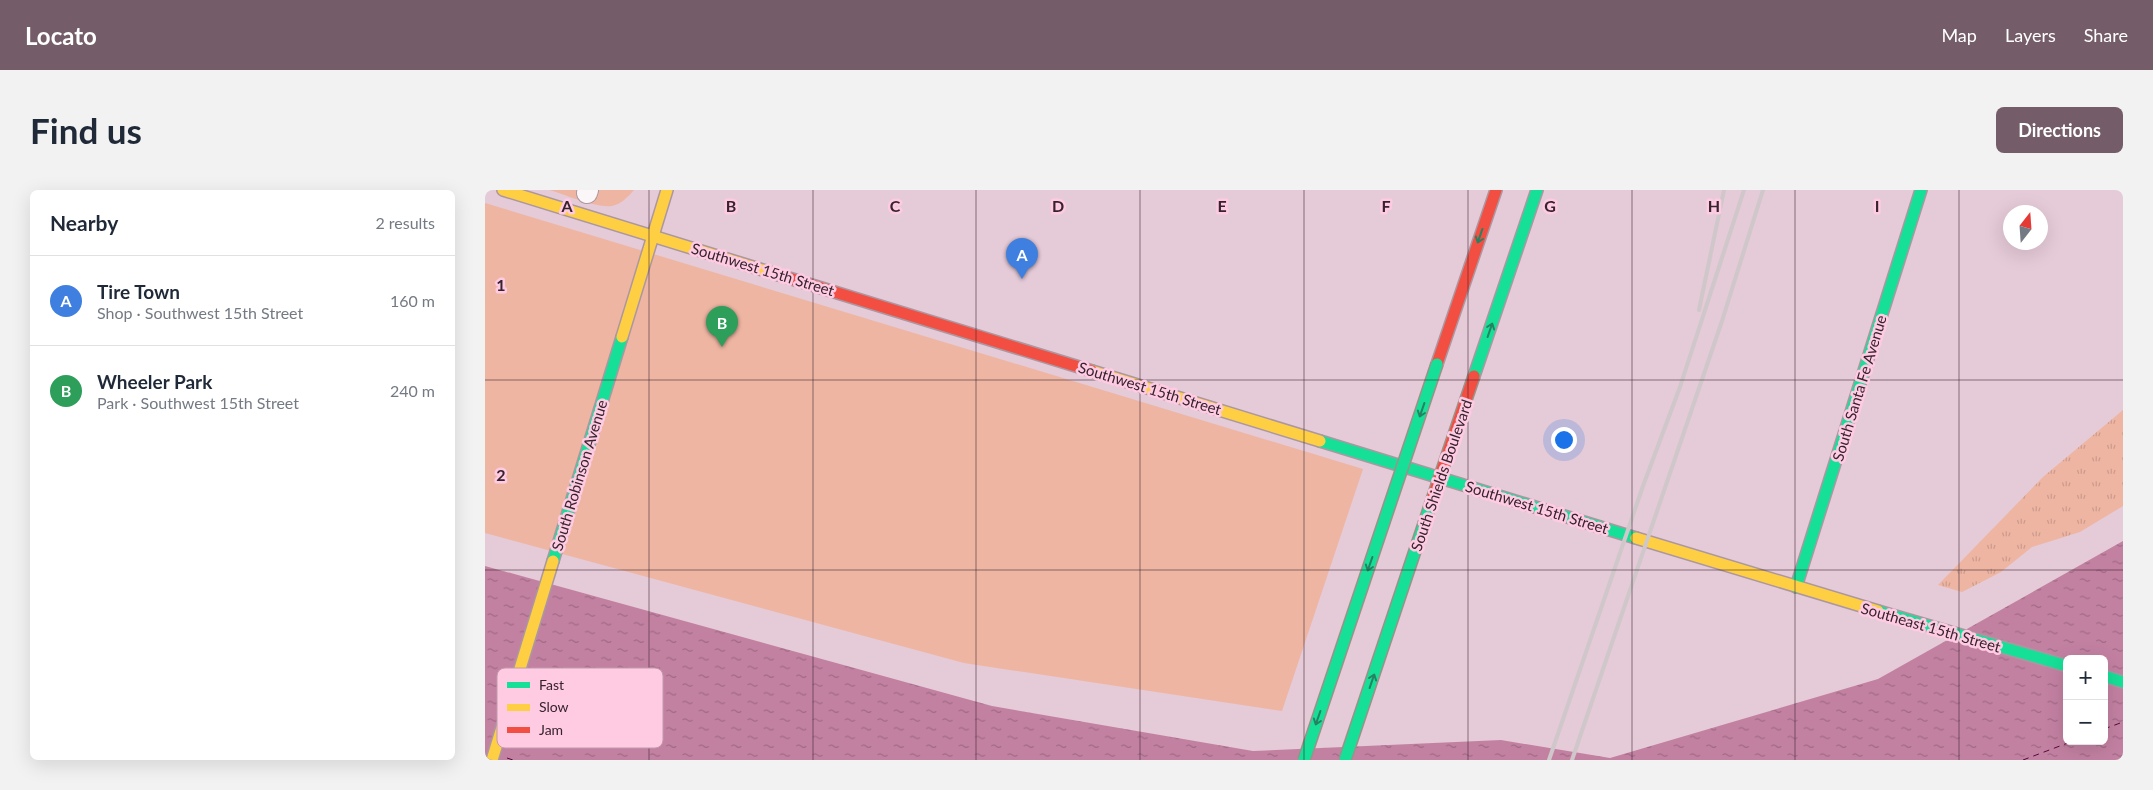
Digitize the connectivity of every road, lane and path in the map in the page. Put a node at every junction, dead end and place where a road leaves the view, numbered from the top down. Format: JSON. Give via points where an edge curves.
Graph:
{"nodes":[{"id":1,"x":503,"y":190,"type":"edge"},
{"id":2,"x":667,"y":190,"type":"edge"},
{"id":3,"x":1496,"y":190,"type":"edge"},
{"id":4,"x":1537,"y":190,"type":"edge"},
{"id":5,"x":1921,"y":190,"type":"edge"},
{"id":6,"x":653,"y":235,"type":"junction"},
{"id":7,"x":1796,"y":587,"type":"junction"},
{"id":8,"x":2063,"y":665,"type":"edge"},
{"id":9,"x":520,"y":668,"type":"edge"},
{"id":10,"x":2108,"y":677,"type":"edge"},
{"id":11,"x":2123,"y":682,"type":"edge"},
{"id":12,"x":497,"y":744,"type":"edge"},
{"id":13,"x":492,"y":760,"type":"edge"},
{"id":14,"x":1304,"y":760,"type":"edge"},
{"id":15,"x":1345,"y":760,"type":"edge"}],
"edges":[{"from":1,"to":6,"type":"main road","name":"Southwest 15th Street"},
{"from":2,"to":6,"type":"main road","name":"South Robinson Avenue"},
{"from":3,"to":14,"type":"main road","one_way":true,"bridge":true},
{"from":15,"to":4,"type":"main road","name":"South Shields Boulevard","one_way":true,"bridge":true},
{"from":5,"to":7,"type":"main road","name":"South Santa Fe Avenue"},
{"from":6,"to":7,"type":"main road","name":"Southwest 15th Street"},
{"from":6,"to":9,"type":"main road","name":"South Robinson Avenue"},
{"from":7,"to":8,"type":"main road","name":"Southeast 15th Street"},
{"from":10,"to":11,"type":"main road"},
{"from":12,"to":13,"type":"main road","name":"South Robinson Avenue"}]}
